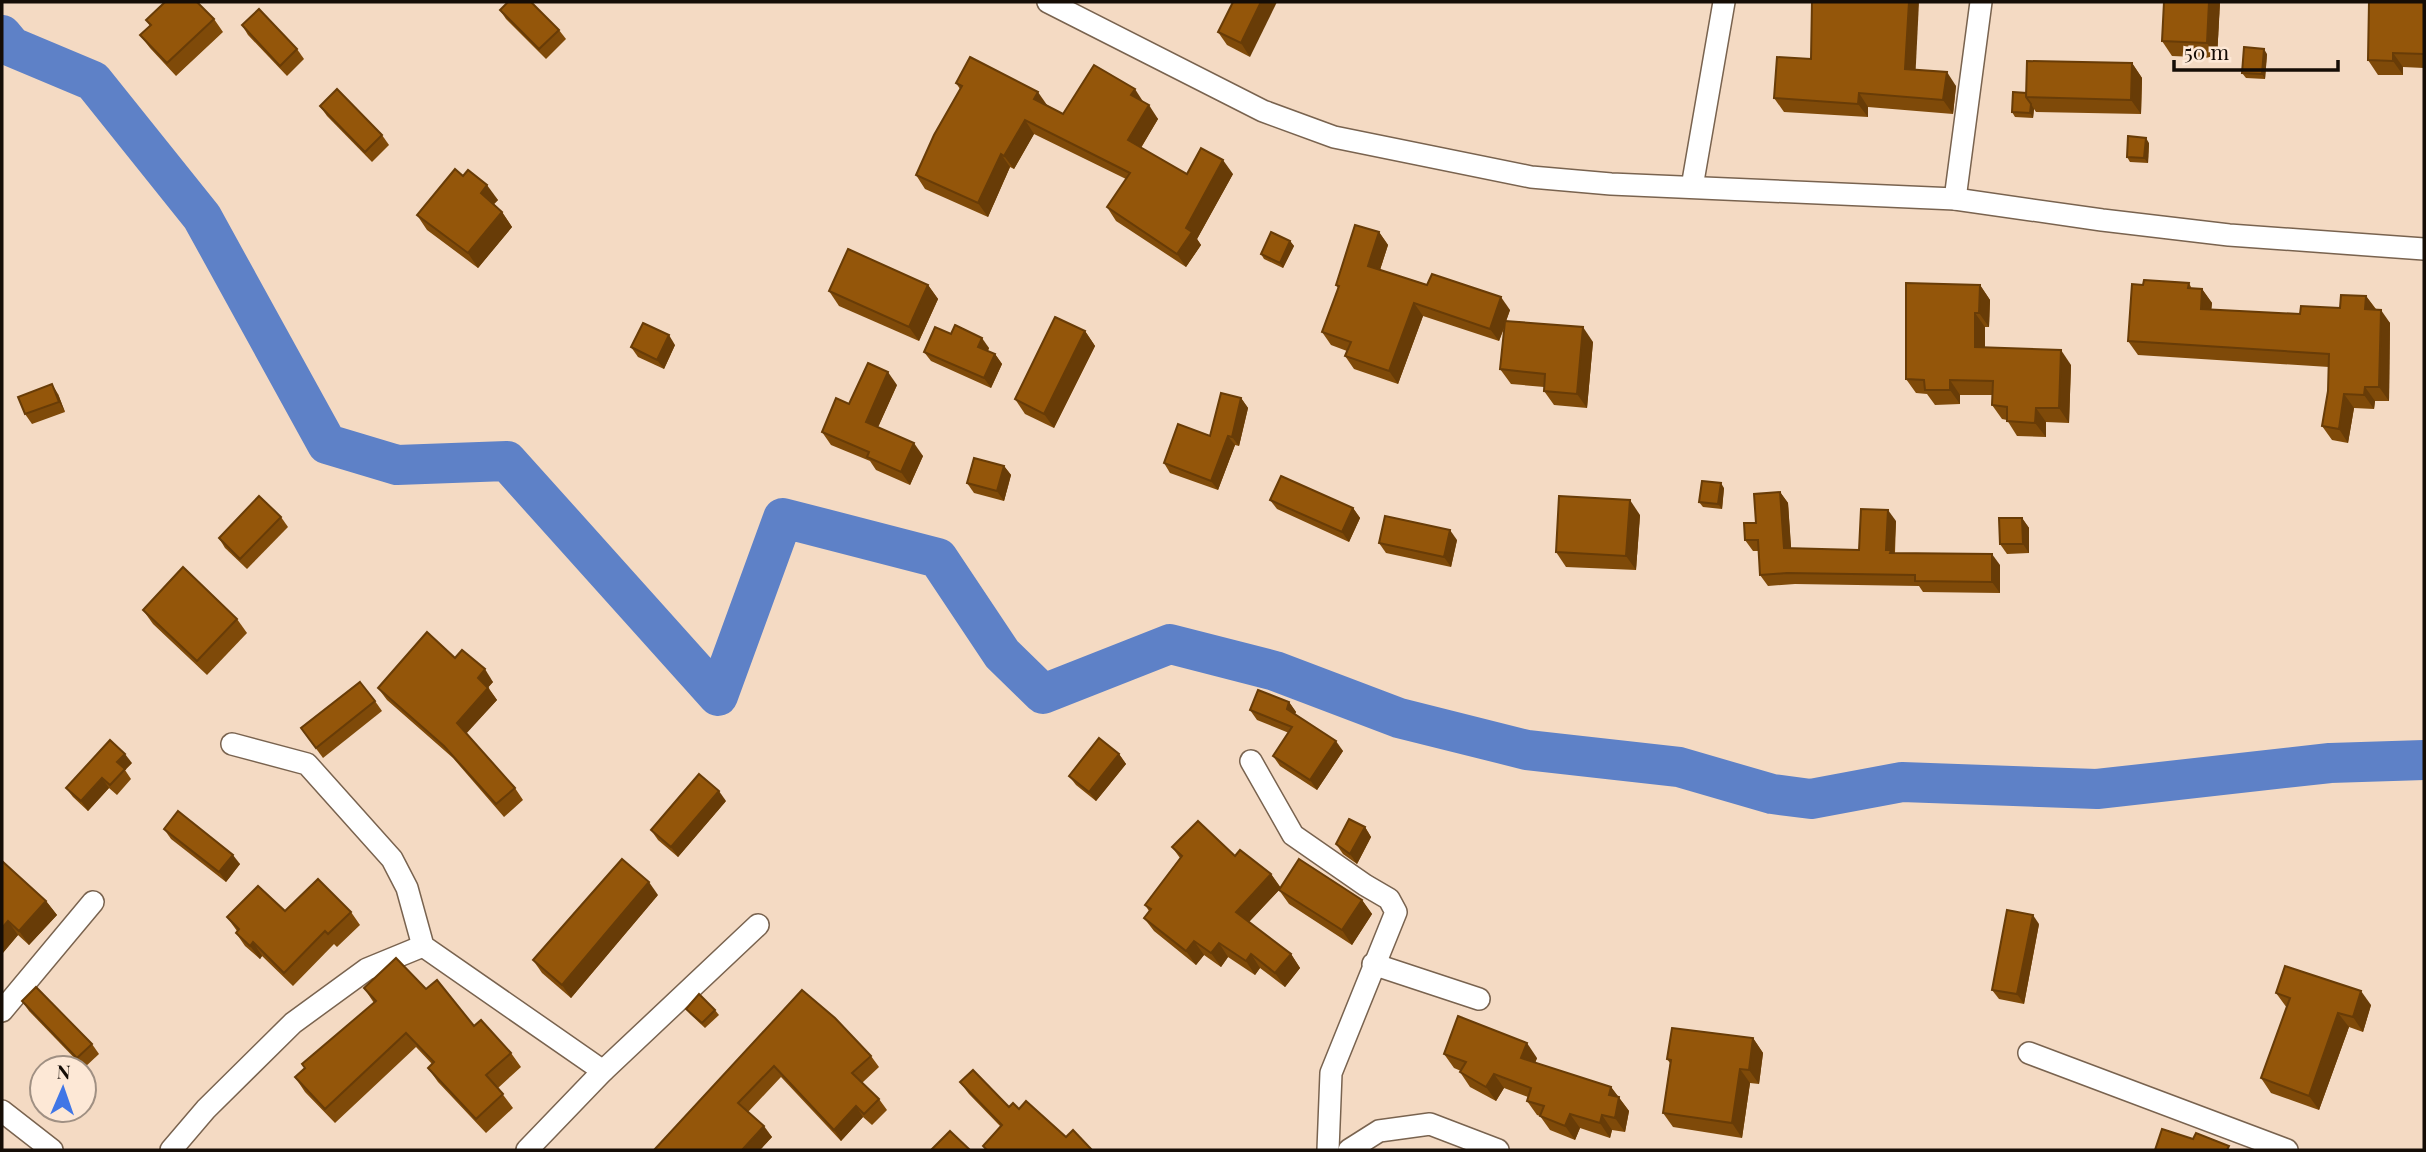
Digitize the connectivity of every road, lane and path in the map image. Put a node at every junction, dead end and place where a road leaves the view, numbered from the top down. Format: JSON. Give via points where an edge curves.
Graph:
{"nodes":[{"id":1,"x":1048,"y":2,"type":"edge"},
{"id":2,"x":1724,"y":2,"type":"edge"},
{"id":3,"x":1981,"y":2,"type":"edge"},
{"id":4,"x":1692,"y":187,"type":"junction"},
{"id":5,"x":1955,"y":199,"type":"junction"},
{"id":6,"x":2424,"y":249,"type":"edge"},
{"id":7,"x":232,"y":744,"type":"dead end"},
{"id":8,"x":1251,"y":761,"type":"dead end"},
{"id":9,"x":93,"y":902,"type":"dead end"},
{"id":10,"x":758,"y":925,"type":"dead end"},
{"id":11,"x":423,"y":946,"type":"junction"},
{"id":12,"x":1374,"y":964,"type":"junction"},
{"id":13,"x":1479,"y":999,"type":"dead end"},
{"id":14,"x":2,"y":1011,"type":"edge"},
{"id":15,"x":2029,"y":1053,"type":"dead end"},
{"id":16,"x":603,"y":1071,"type":"junction"},
{"id":17,"x":2,"y":1111,"type":"edge"},
{"id":18,"x":51,"y":1150,"type":"edge"},
{"id":19,"x":171,"y":1150,"type":"edge"},
{"id":20,"x":527,"y":1150,"type":"edge"},
{"id":21,"x":1328,"y":1150,"type":"edge"},
{"id":22,"x":1349,"y":1150,"type":"edge"},
{"id":23,"x":1498,"y":1150,"type":"edge"},
{"id":24,"x":2287,"y":1150,"type":"edge"}],
"edges":[{"from":1,"to":4,"type":"street","via":[[1263,111],[1334,138],[1531,177]]},
{"from":2,"to":4,"type":"street"},
{"from":3,"to":5,"type":"street"},
{"from":4,"to":5,"type":"street"},
{"from":5,"to":6,"type":"street","via":[[2215,234]]},
{"from":7,"to":11,"type":"street","via":[[307,764],[392,859],[407,888]]},
{"from":8,"to":12,"type":"street","via":[[1293,835],[1389,899],[1396,912]]},
{"from":9,"to":14,"type":"street"},
{"from":10,"to":16,"type":"street"},
{"from":11,"to":16,"type":"street"},
{"from":11,"to":19,"type":"street","via":[[367,969],[293,1023]]},
{"from":12,"to":13,"type":"street"},
{"from":12,"to":21,"type":"street","via":[[1331,1073]]},
{"from":15,"to":24,"type":"street"},
{"from":16,"to":20,"type":"street"},
{"from":17,"to":18,"type":"street"},
{"from":22,"to":23,"type":"street","via":[[1379,1130],[1430,1124]]}]}
